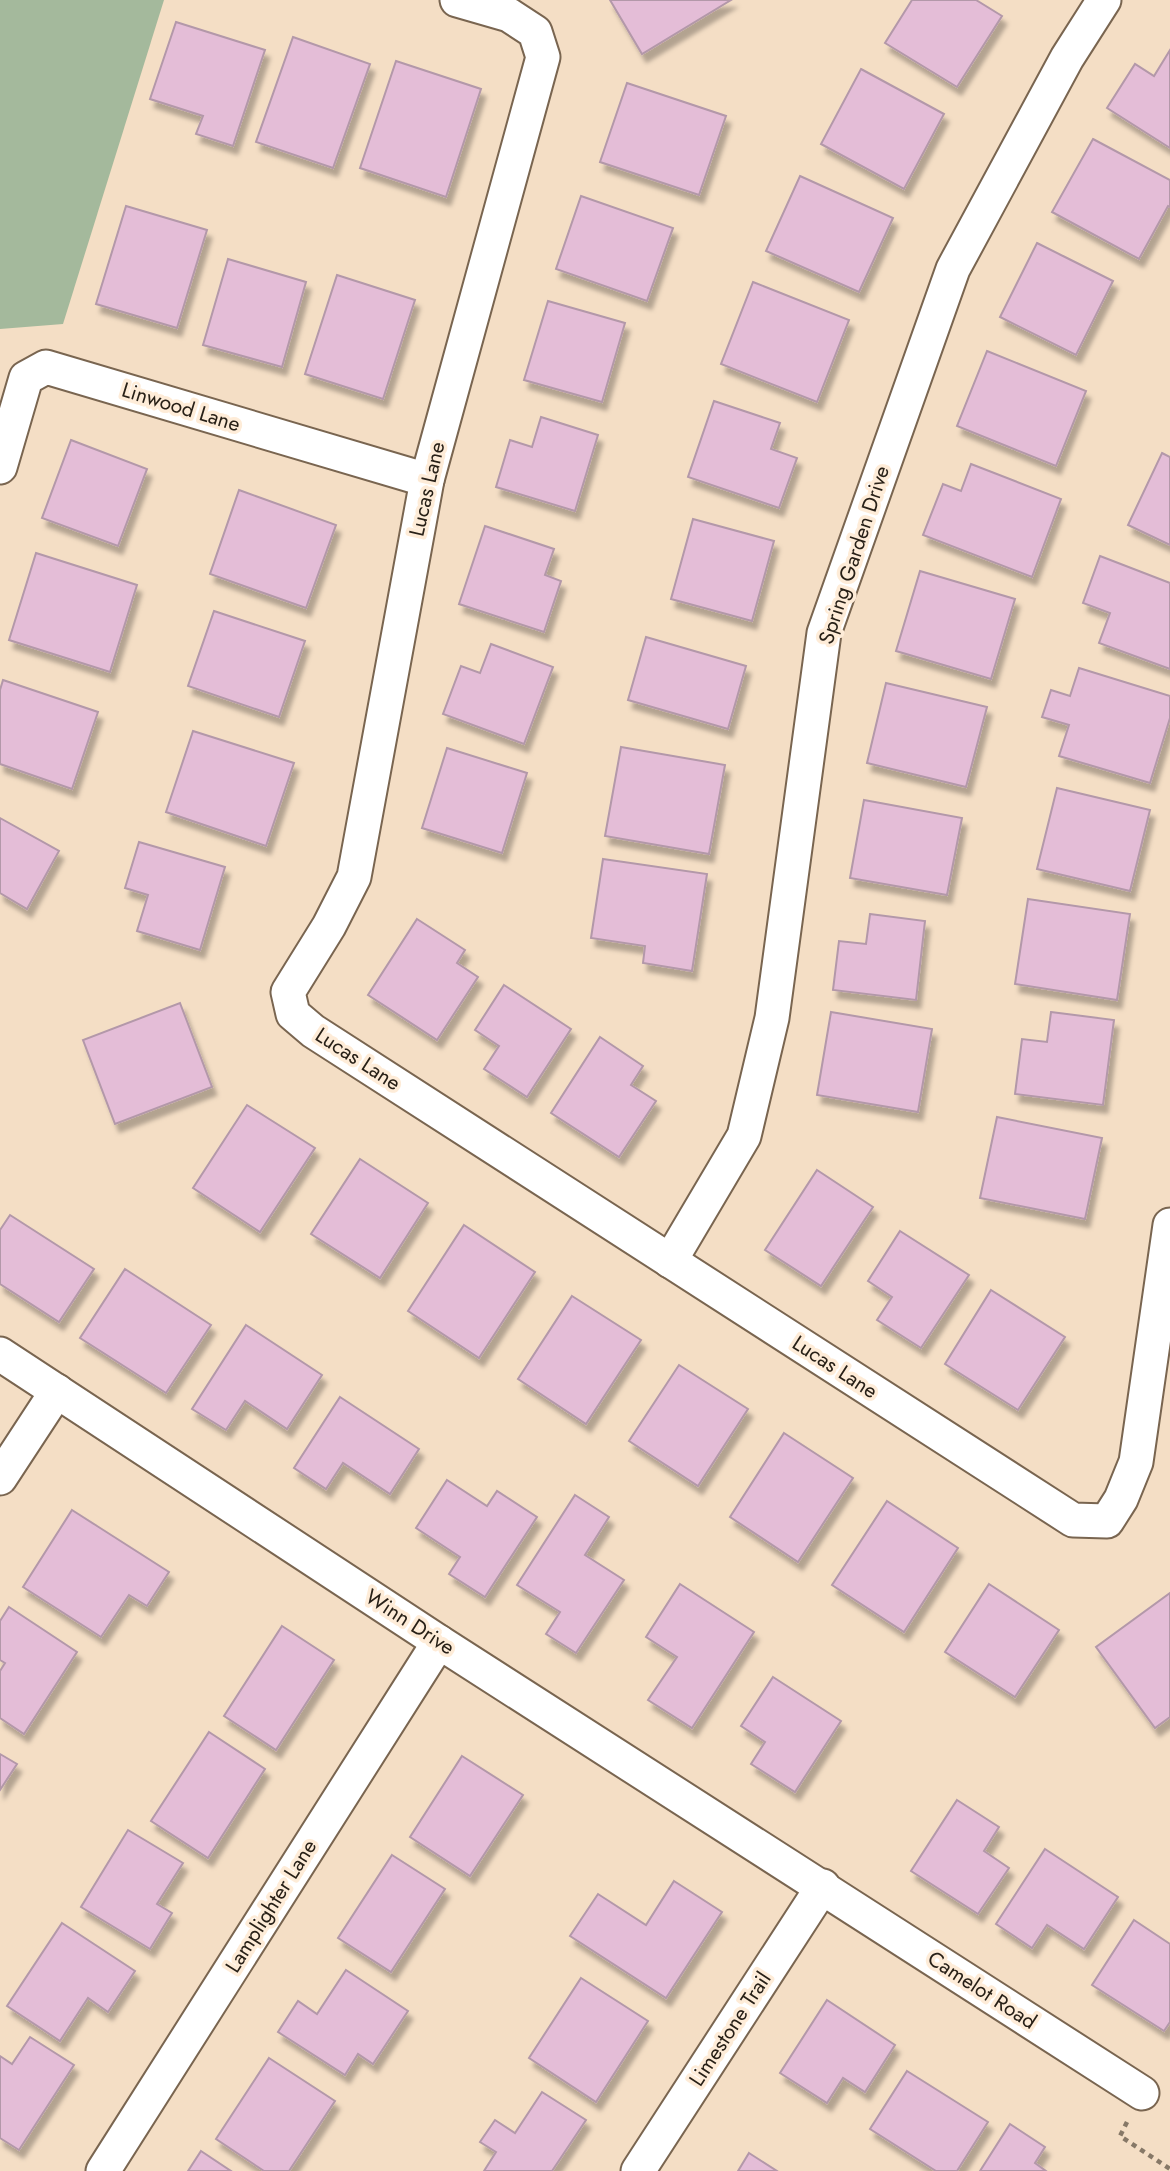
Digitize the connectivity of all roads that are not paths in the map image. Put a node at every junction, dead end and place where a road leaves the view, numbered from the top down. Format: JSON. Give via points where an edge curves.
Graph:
{"nodes":[{"id":1,"x":457,"y":0,"type":"edge"},
{"id":2,"x":1104,"y":0,"type":"edge"},
{"id":3,"x":0,"y":467,"type":"edge"},
{"id":4,"x":426,"y":480,"type":"junction"},
{"id":5,"x":1170,"y":1226,"type":"edge"},
{"id":6,"x":670,"y":1261,"type":"junction"},
{"id":7,"x":0,"y":1354,"type":"edge"},
{"id":8,"x":57,"y":1391,"type":"junction"},
{"id":9,"x":0,"y":1478,"type":"edge"},
{"id":10,"x":439,"y":1642,"type":"junction"},
{"id":11,"x":823,"y":1886,"type":"junction"},
{"id":12,"x":1142,"y":2093,"type":"road end"},
{"id":13,"x":103,"y":2171,"type":"edge"},
{"id":14,"x":638,"y":2171,"type":"edge"}],
"edges":[{"from":1,"to":4,"type":"street","name":"Lucas Lane","via":[[509,15],[526,26],[535,32],[544,57]]},
{"from":2,"to":6,"type":"street","name":"Spring Garden Drive","via":[[953,269],[824,633],[772,1018],[744,1136]]},
{"from":3,"to":4,"type":"street","name":"Linwood Lane","via":[[26,378],[46,367]]},
{"from":4,"to":6,"type":"street","name":"Lucas Lane","via":[[354,877],[288,992],[293,1014]]},
{"from":5,"to":6,"type":"street","name":"Lucas Lane","via":[[1136,1462],[1107,1521],[1073,1520]]},
{"from":7,"to":8,"type":"street","name":"Winn Drive"},
{"from":8,"to":9,"type":"street"},
{"from":8,"to":10,"type":"street","name":"Winn Drive"},
{"from":10,"to":11,"type":"street","name":"Winn Drive"},
{"from":10,"to":13,"type":"street","name":"Lamplighter Lane"},
{"from":11,"to":12,"type":"street","name":"Camelot Road"},
{"from":11,"to":14,"type":"street","name":"Limestone Trail"}]}
